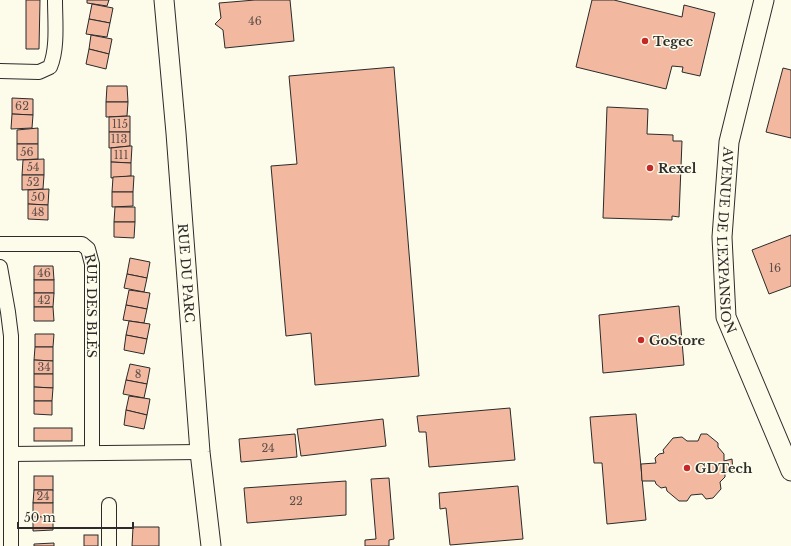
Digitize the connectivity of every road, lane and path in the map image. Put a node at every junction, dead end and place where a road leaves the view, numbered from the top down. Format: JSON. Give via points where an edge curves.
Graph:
{"nodes":[{"id":1,"x":55,"y":0,"type":"edge"},
{"id":2,"x":164,"y":0,"type":"edge"},
{"id":3,"x":764,"y":0,"type":"edge"},
{"id":4,"x":0,"y":72,"type":"edge"},
{"id":5,"x":0,"y":244,"type":"edge"},
{"id":6,"x":0,"y":267,"type":"edge"},
{"id":7,"x":5,"y":336,"type":"edge"},
{"id":8,"x":200,"y":452,"type":"junction"},
{"id":9,"x":92,"y":453,"type":"junction"},
{"id":10,"x":11,"y":454,"type":"junction"},
{"id":11,"x":791,"y":471,"type":"edge"},
{"id":12,"x":109,"y":505,"type":"dead end"},
{"id":13,"x":11,"y":546,"type":"edge"},
{"id":14,"x":109,"y":546,"type":"edge"},
{"id":15,"x":211,"y":546,"type":"edge"}],
"edges":[{"from":1,"to":4,"type":"street","via":[[54,51],[50,67],[40,72]]},
{"from":2,"to":8,"type":"street","name":"RUE DU PARC","via":[[178,149]]},
{"from":3,"to":11,"type":"street","name":"AVENUE DE L'EXPANSION","via":[[729,142],[722,237],[726,316]]},
{"from":5,"to":9,"type":"street","name":"RUE DES BLÉS","via":[[82,244],[88,249],[92,264]]},
{"from":6,"to":7,"type":"street","via":[[8,312]]},
{"from":7,"to":10,"type":"street"},
{"from":8,"to":9,"type":"street"},
{"from":8,"to":15,"type":"street","name":"RUE DU PARC"},
{"from":9,"to":10,"type":"street"},
{"from":10,"to":13,"type":"street"},
{"from":12,"to":14,"type":"street"}]}
